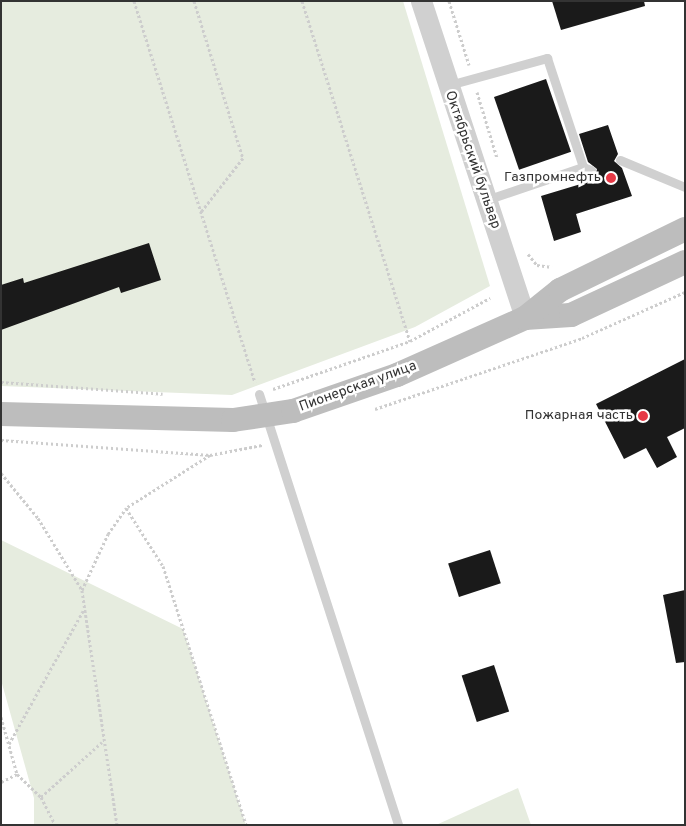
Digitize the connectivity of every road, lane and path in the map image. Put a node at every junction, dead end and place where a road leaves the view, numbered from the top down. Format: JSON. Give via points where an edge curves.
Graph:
{"nodes":[{"id":1,"x":134,"y":1,"type":"edge"},
{"id":2,"x":194,"y":1,"type":"edge"},
{"id":3,"x":302,"y":1,"type":"edge"},
{"id":4,"x":421,"y":1,"type":"edge"},
{"id":5,"x":448,"y":1,"type":"edge"},
{"id":6,"x":473,"y":79,"type":"junction"},
{"id":7,"x":447,"y":86,"type":"junction"},
{"id":8,"x":620,"y":160,"type":"dead end"},
{"id":9,"x":685,"y":187,"type":"edge"},
{"id":10,"x":508,"y":193,"type":"junction"},
{"id":11,"x":486,"y":200,"type":"junction"},
{"id":12,"x":200,"y":213,"type":"junction"},
{"id":13,"x":685,"y":228,"type":"edge"},
{"id":14,"x":526,"y":247,"type":"dead end"},
{"id":15,"x":685,"y":262,"type":"edge"},
{"id":16,"x":550,"y":268,"type":"dead end"},
{"id":17,"x":490,"y":298,"type":"dead end"},
{"id":18,"x":526,"y":318,"type":"junction"},
{"id":19,"x":410,"y":341,"type":"junction"},
{"id":20,"x":1,"y":382,"type":"edge"},
{"id":21,"x":166,"y":394,"type":"dead end"},
{"id":22,"x":259,"y":394,"type":"junction"},
{"id":23,"x":1,"y":414,"type":"edge"},
{"id":24,"x":268,"y":416,"type":"junction"},
{"id":25,"x":210,"y":455,"type":"dead end"},
{"id":26,"x":1,"y":473,"type":"edge"},
{"id":27,"x":126,"y":508,"type":"junction"},
{"id":28,"x":82,"y":590,"type":"junction"},
{"id":29,"x":85,"y":609,"type":"junction"},
{"id":30,"x":1,"y":716,"type":"edge"},
{"id":31,"x":103,"y":742,"type":"junction"},
{"id":32,"x":8,"y":744,"type":"junction"},
{"id":33,"x":16,"y":774,"type":"junction"},
{"id":34,"x":1,"y":782,"type":"edge"},
{"id":35,"x":41,"y":797,"type":"junction"},
{"id":36,"x":55,"y":825,"type":"edge"},
{"id":37,"x":117,"y":825,"type":"edge"},
{"id":38,"x":246,"y":825,"type":"edge"},
{"id":39,"x":398,"y":825,"type":"edge"}],
"edges":[{"from":1,"to":12,"type":"path"},
{"from":2,"to":12,"type":"path","via":[[243,158]]},
{"from":3,"to":19,"type":"path"},
{"from":4,"to":7,"type":"street","name":"Октябрьский бульвар"},
{"from":5,"to":6,"type":"path"},
{"from":6,"to":7,"type":"lane"},
{"from":6,"to":10,"type":"path"},
{"from":6,"to":10,"type":"lane","via":[[547,58],[587,168]]},
{"from":7,"to":11,"type":"street","name":"Октябрьский бульвар"},
{"from":8,"to":9,"type":"lane"},
{"from":10,"to":11,"type":"lane"},
{"from":11,"to":18,"type":"street","name":"Октябрьский бульвар"},
{"from":12,"to":22,"type":"path"},
{"from":13,"to":18,"type":"main road","via":[[560,290]]},
{"from":14,"to":16,"type":"path","via":[[538,265]]},
{"from":15,"to":18,"type":"main road","via":[[572,315]]},
{"from":17,"to":19,"type":"path"},
{"from":18,"to":24,"type":"main road","name":"Пионерская улица","via":[[397,375],[318,404]]},
{"from":19,"to":22,"type":"path"},
{"from":20,"to":21,"type":"path"},
{"from":22,"to":24,"type":"lane"},
{"from":23,"to":24,"type":"main road","name":"Пионерская улица","via":[[205,420]]},
{"from":24,"to":39,"type":"lane"},
{"from":25,"to":27,"type":"path"},
{"from":26,"to":28,"type":"path","via":[[38,518]]},
{"from":27,"to":28,"type":"path","via":[[108,534]]},
{"from":27,"to":38,"type":"path","via":[[163,566]]},
{"from":28,"to":29,"type":"path"},
{"from":29,"to":31,"type":"path","via":[[101,699]]},
{"from":29,"to":32,"type":"path"},
{"from":30,"to":32,"type":"path"},
{"from":31,"to":35,"type":"path","via":[[68,778]]},
{"from":31,"to":37,"type":"path"},
{"from":32,"to":33,"type":"path"},
{"from":33,"to":34,"type":"path"},
{"from":33,"to":35,"type":"path"},
{"from":35,"to":36,"type":"path"}]}
